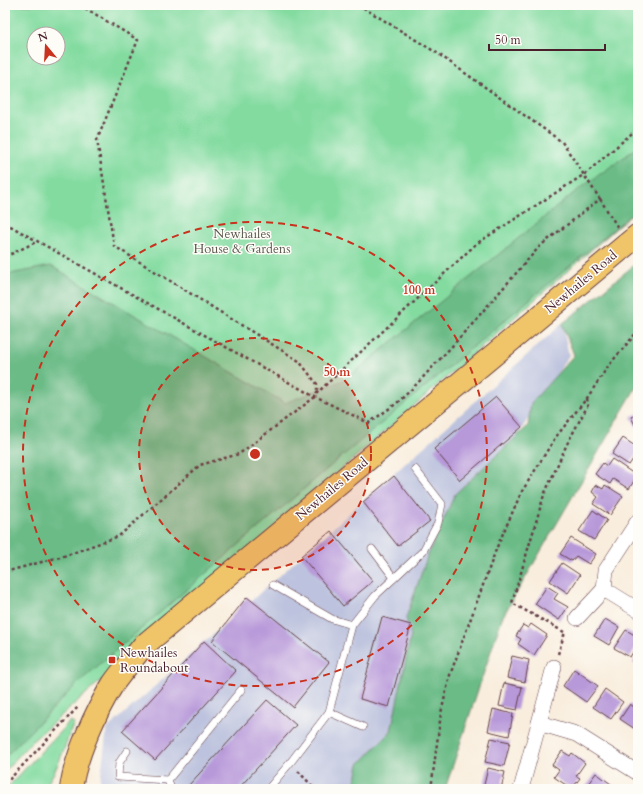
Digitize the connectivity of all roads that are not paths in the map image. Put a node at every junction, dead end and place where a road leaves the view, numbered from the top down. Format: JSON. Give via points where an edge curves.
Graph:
{"nodes":[{"id":1,"x":634,"y":239,"type":"edge"},
{"id":2,"x":415,"y":469,"type":"dead end"},
{"id":3,"x":638,"y":521,"type":"edge"},
{"id":4,"x":372,"y":549,"type":"dead end"},
{"id":5,"x":394,"y":578,"type":"junction"},
{"id":6,"x":273,"y":585,"type":"dead end"},
{"id":7,"x":604,"y":589,"type":"junction"},
{"id":8,"x":638,"y":610,"type":"edge"},
{"id":9,"x":577,"y":618,"type":"road end"},
{"id":10,"x":352,"y":626,"type":"junction"},
{"id":11,"x":554,"y":667,"type":"road end"},
{"id":12,"x":241,"y":690,"type":"dead end"},
{"id":13,"x":329,"y":712,"type":"junction"},
{"id":14,"x":539,"y":723,"type":"junction"},
{"id":15,"x":363,"y":727,"type":"dead end"},
{"id":16,"x":127,"y":751,"type":"dead end"},
{"id":17,"x":638,"y":773,"type":"edge"},
{"id":18,"x":168,"y":780,"type":"junction"},
{"id":19,"x":69,"y":786,"type":"edge"},
{"id":20,"x":171,"y":789,"type":"edge"},
{"id":21,"x":268,"y":789,"type":"edge"},
{"id":22,"x":521,"y":789,"type":"edge"}],
"edges":[{"from":1,"to":19,"type":"main road","name":"Newhailes Road","via":[[144,646],[113,684],[86,737]]},
{"from":2,"to":5,"type":"lane","via":[[442,504],[438,523],[423,551]]},
{"from":3,"to":7,"type":"street","via":[[606,570]]},
{"from":4,"to":5,"type":"lane"},
{"from":5,"to":10,"type":"lane","via":[[375,596]]},
{"from":6,"to":10,"type":"lane","via":[[332,619]]},
{"from":7,"to":8,"type":"street"},
{"from":7,"to":9,"type":"street"},
{"from":10,"to":13,"type":"lane"},
{"from":11,"to":14,"type":"street"},
{"from":12,"to":18,"type":"lane"},
{"from":13,"to":15,"type":"lane"},
{"from":13,"to":21,"type":"lane"},
{"from":14,"to":17,"type":"street","via":[[576,734]]},
{"from":14,"to":22,"type":"street"},
{"from":16,"to":18,"type":"lane","via":[[119,763],[118,777]]},
{"from":18,"to":20,"type":"lane"}]}
